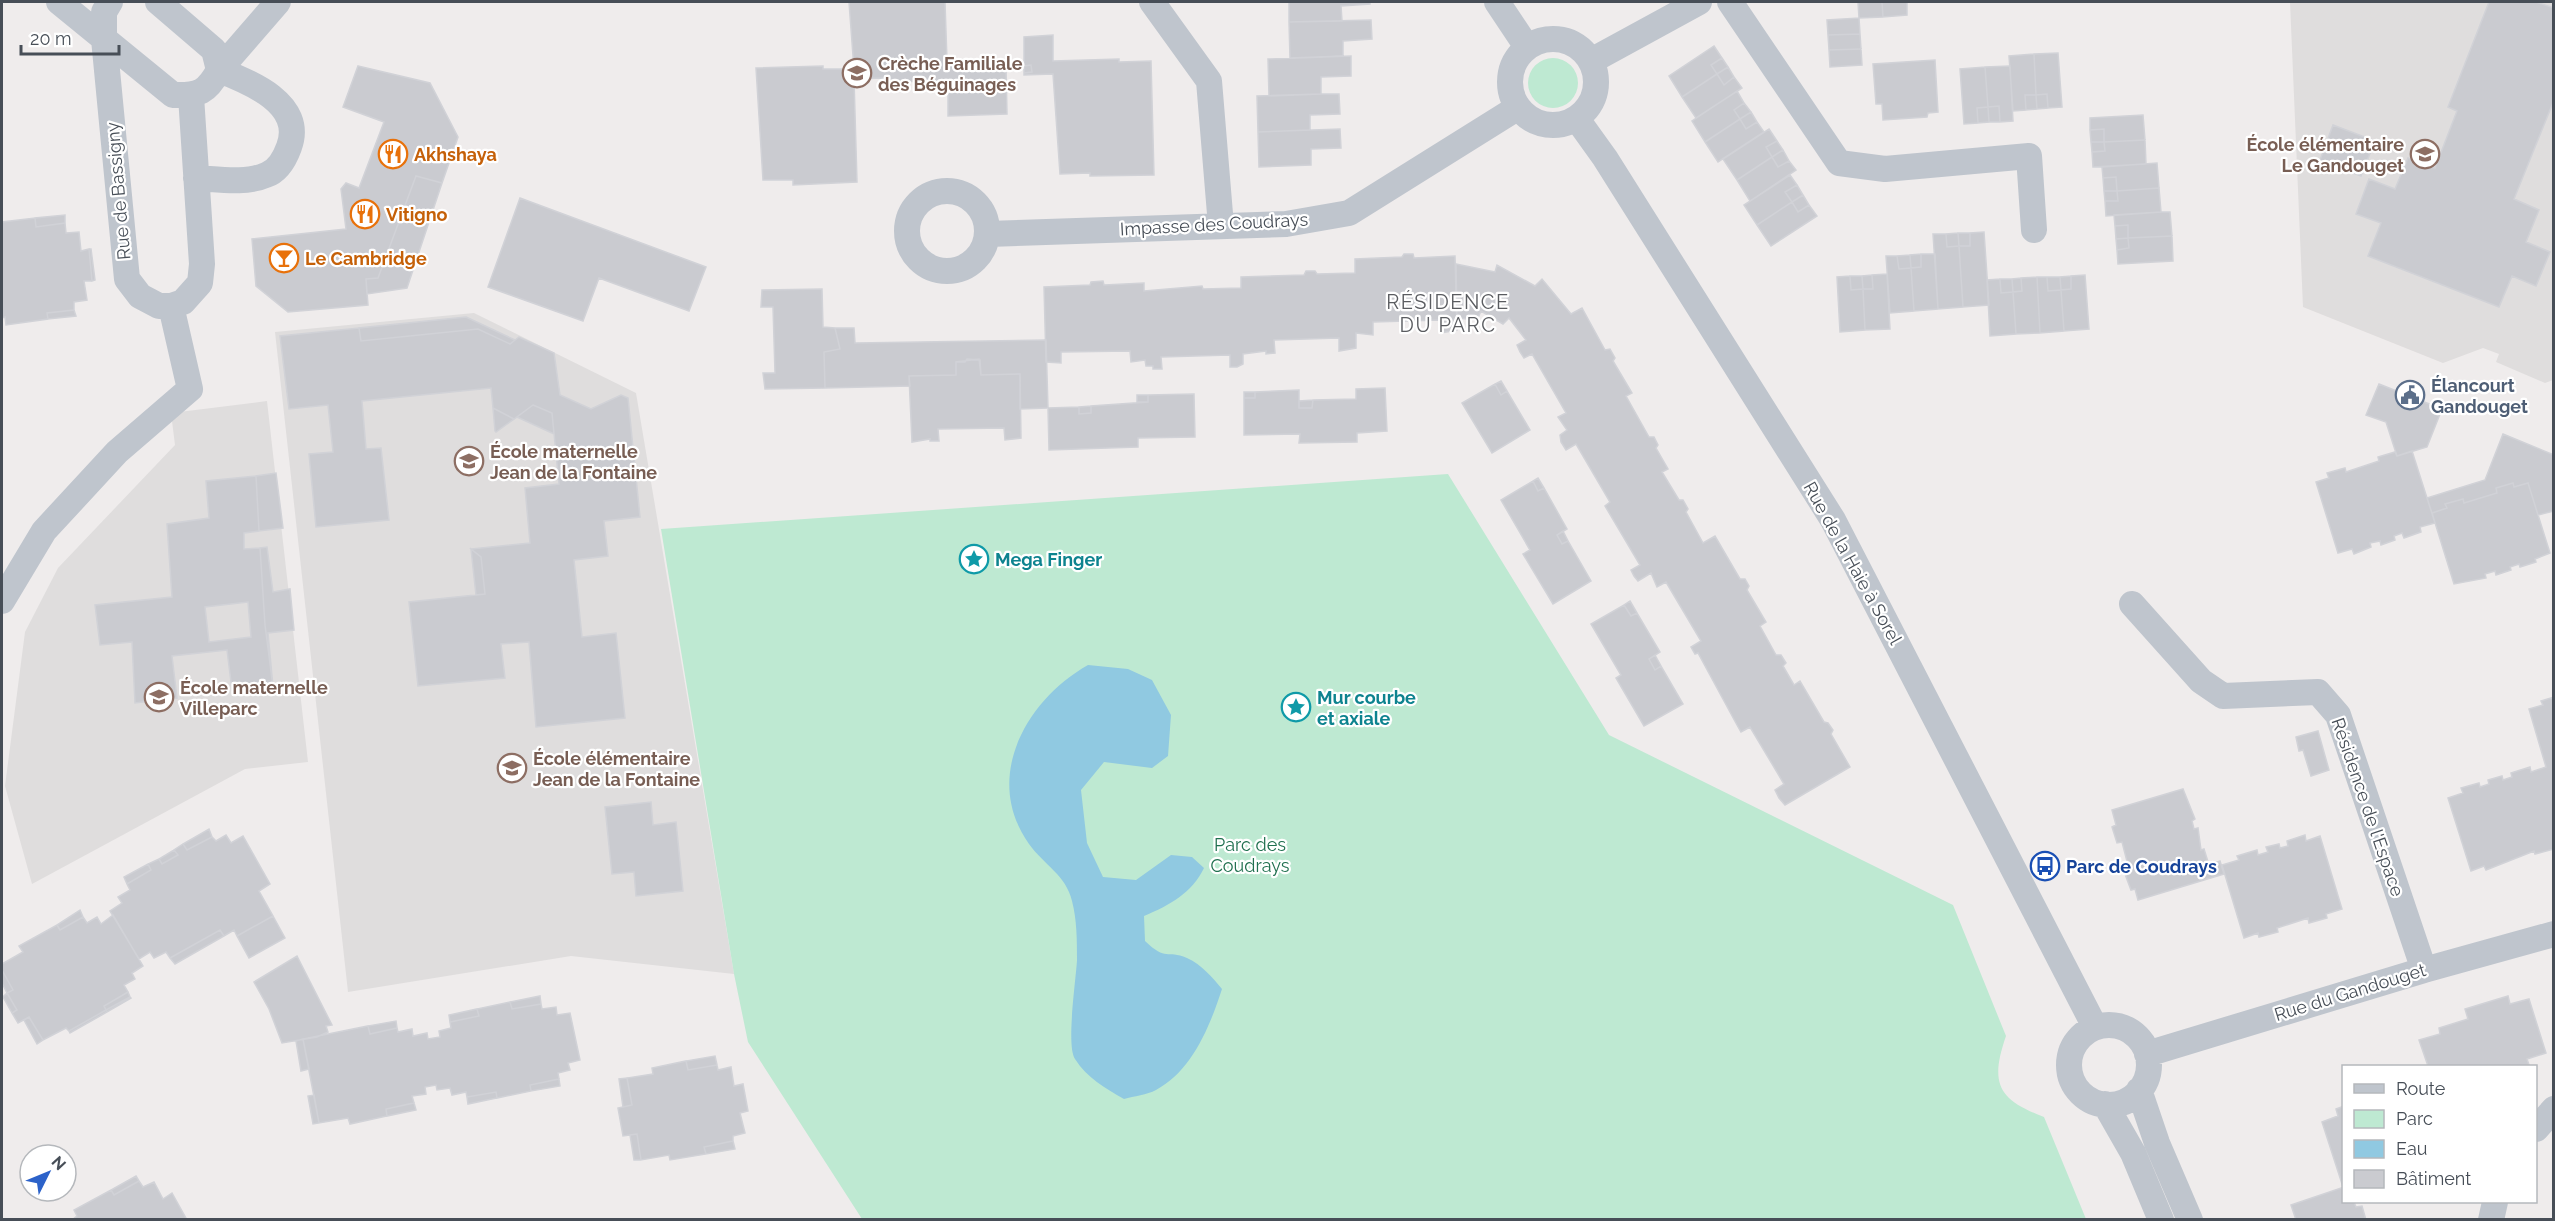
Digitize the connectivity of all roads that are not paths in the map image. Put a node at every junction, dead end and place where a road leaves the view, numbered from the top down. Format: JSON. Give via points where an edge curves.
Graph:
{"nodes":[{"id":1,"x":59,"y":2,"type":"edge"},
{"id":2,"x":110,"y":2,"type":"edge"},
{"id":3,"x":158,"y":2,"type":"edge"},
{"id":4,"x":278,"y":2,"type":"edge"},
{"id":5,"x":1152,"y":2,"type":"edge"},
{"id":6,"x":1497,"y":2,"type":"edge"},
{"id":7,"x":1699,"y":2,"type":"edge"},
{"id":8,"x":1730,"y":2,"type":"edge"},
{"id":9,"x":104,"y":39,"type":"junction"},
{"id":10,"x":1527,"y":47,"type":"junction"},
{"id":11,"x":1591,"y":61,"type":"junction"},
{"id":12,"x":219,"y":70,"type":"junction"},
{"id":13,"x":191,"y":96,"type":"junction"},
{"id":14,"x":1517,"y":108,"type":"junction"},
{"id":15,"x":1577,"y":119,"type":"junction"},
{"id":16,"x":196,"y":178,"type":"junction"},
{"id":17,"x":1221,"y":226,"type":"junction"},
{"id":18,"x":2034,"y":230,"type":"dead end"},
{"id":19,"x":988,"y":234,"type":"dead end"},
{"id":20,"x":171,"y":306,"type":"junction"},
{"id":21,"x":2,"y":601,"type":"edge"},
{"id":22,"x":2132,"y":604,"type":"dead end"},
{"id":23,"x":2553,"y":934,"type":"edge"},
{"id":24,"x":2424,"y":970,"type":"junction"},
{"id":25,"x":2095,"y":1027,"type":"junction"},
{"id":26,"x":2147,"y":1054,"type":"junction"},
{"id":27,"x":2139,"y":1090,"type":"junction"},
{"id":28,"x":2105,"y":1104,"type":"junction"},
{"id":29,"x":2553,"y":1109,"type":"edge"},
{"id":30,"x":2537,"y":1127,"type":"edge"},
{"id":31,"x":2495,"y":1203,"type":"edge"},
{"id":32,"x":2161,"y":1220,"type":"edge"},
{"id":33,"x":2190,"y":1220,"type":"edge"},
{"id":34,"x":2491,"y":1220,"type":"edge"}],
"edges":[{"from":1,"to":9,"type":"street"},
{"from":2,"to":9,"type":"street","name":"Rue de Bassigny","via":[[104,12]]},
{"from":3,"to":12,"type":"street","via":[[214,50]]},
{"from":4,"to":12,"type":"street"},
{"from":5,"to":17,"type":"street","via":[[1209,81]]},
{"from":6,"to":10,"type":"street"},
{"from":7,"to":11,"type":"street"},
{"from":8,"to":18,"type":"street","via":[[1839,163],[1885,170],[2029,156]]},
{"from":9,"to":13,"type":"street","via":[[173,95]]},
{"from":9,"to":20,"type":"street","name":"Rue de Bassigny","via":[[127,279],[140,296],[159,306]]},
{"from":10,"to":11,"type":"street","via":[[1550,39],[1562,40],[1574,44]]},
{"from":10,"to":14,"type":"street","via":[[1510,75]]},
{"from":11,"to":15,"type":"street","via":[[1596,74],[1594,99]]},
{"from":12,"to":13,"type":"street","via":[[210,87]]},
{"from":12,"to":16,"type":"street","via":[[270,94],[288,115],[292,138],[284,160],[267,175],[236,180]]},
{"from":13,"to":16,"type":"street"},
{"from":14,"to":15,"type":"street","via":[[1539,124],[1565,125]]},
{"from":14,"to":17,"type":"street","name":"Impasse des Coudrays","via":[[1349,213],[1286,224]]},
{"from":15,"to":25,"type":"street","name":"Rue de la Haie à Sorel","via":[[1833,520]]},
{"from":16,"to":20,"type":"street","via":[[200,284],[183,302]]},
{"from":17,"to":19,"type":"street","name":"Impasse des Coudrays"},
{"from":20,"to":21,"type":"street","via":[[190,389],[117,452],[44,531]]},
{"from":22,"to":24,"type":"street","name":"Résidence de l'Espace","via":[[2201,681],[2223,696],[2318,692],[2338,715]]},
{"from":23,"to":24,"type":"street","name":"Rue du Gandouget"},
{"from":24,"to":26,"type":"street","name":"Rue du Gandouget"},
{"from":25,"to":26,"type":"street","via":[[2114,1024],[2132,1031]]},
{"from":25,"to":28,"type":"street","via":[[2079,1038],[2070,1055],[2070,1074],[2079,1091]]},
{"from":26,"to":27,"type":"street","via":[[2150,1065],[2145,1084]]},
{"from":27,"to":28,"type":"street","via":[[2132,1098]]},
{"from":27,"to":33,"type":"street"},
{"from":28,"to":32,"type":"street","via":[[2133,1153]]},
{"from":29,"to":30,"type":"street"},
{"from":31,"to":34,"type":"street"}]}
